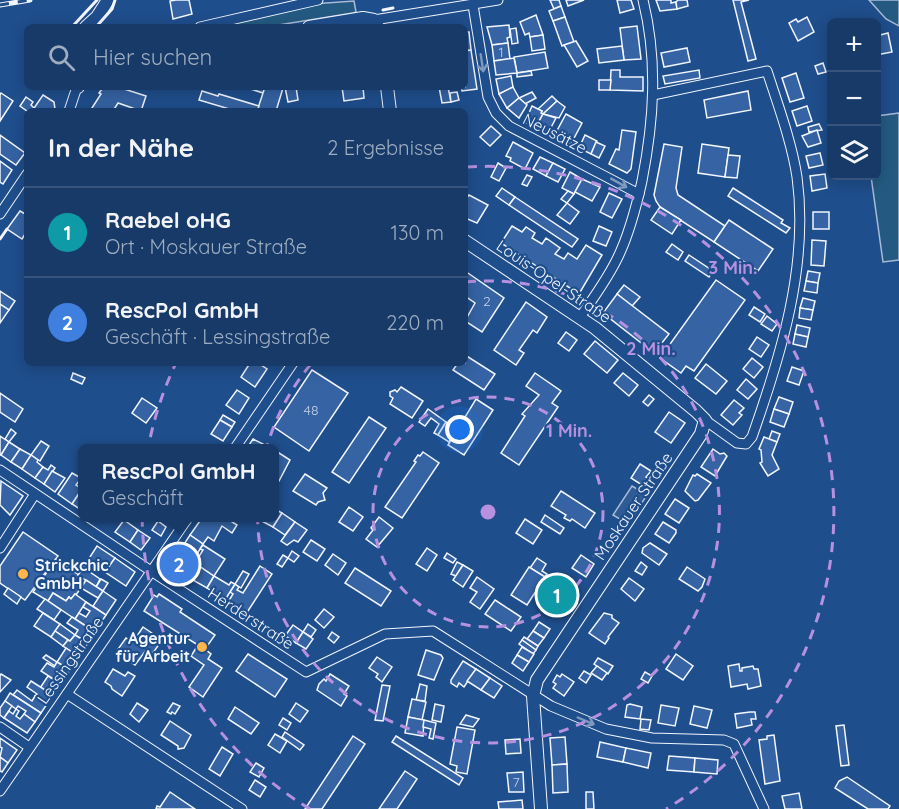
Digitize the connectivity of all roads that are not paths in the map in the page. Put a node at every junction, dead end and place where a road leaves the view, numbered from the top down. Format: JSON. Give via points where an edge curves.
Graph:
{"nodes":[{"id":1,"x":108,"y":0,"type":"edge"},
{"id":2,"x":318,"y":0,"type":"edge"},
{"id":3,"x":498,"y":0,"type":"edge"},
{"id":4,"x":642,"y":0,"type":"edge"},
{"id":5,"x":473,"y":5,"type":"junction"},
{"id":6,"x":376,"y":23,"type":"edge"},
{"id":7,"x":89,"y":24,"type":"edge"},
{"id":8,"x":213,"y":24,"type":"edge"},
{"id":9,"x":327,"y":24,"type":"edge"},
{"id":10,"x":76,"y":90,"type":"edge"},
{"id":11,"x":387,"y":90,"type":"edge"},
{"id":12,"x":653,"y":95,"type":"junction"},
{"id":13,"x":70,"y":108,"type":"edge"},
{"id":14,"x":390,"y":108,"type":"edge"},
{"id":15,"x":24,"y":178,"type":"edge"},
{"id":16,"x":639,"y":194,"type":"junction"},
{"id":17,"x":0,"y":214,"type":"edge"},
{"id":18,"x":468,"y":243,"type":"edge"},
{"id":19,"x":580,"y":318,"type":"junction"},
{"id":20,"x":291,"y":366,"type":"edge"},
{"id":21,"x":705,"y":420,"type":"junction"},
{"id":22,"x":238,"y":444,"type":"edge"},
{"id":23,"x":0,"y":470,"type":"edge"},
{"id":24,"x":35,"y":494,"type":"junction"},
{"id":25,"x":185,"y":522,"type":"edge"},
{"id":26,"x":0,"y":548,"type":"edge"},
{"id":27,"x":151,"y":571,"type":"junction"},
{"id":28,"x":67,"y":694,"type":"junction"},
{"id":29,"x":533,"y":696,"type":"junction"},
{"id":30,"x":0,"y":727,"type":"edge"},
{"id":31,"x":29,"y":747,"type":"junction"},
{"id":32,"x":0,"y":791,"type":"edge"},
{"id":33,"x":242,"y":809,"type":"edge"},
{"id":34,"x":541,"y":809,"type":"edge"},
{"id":35,"x":764,"y":809,"type":"edge"}],
"edges":[{"from":1,"to":7,"type":"main road"},
{"from":2,"to":8,"type":"street"},
{"from":3,"to":5,"type":"street"},
{"from":4,"to":12,"type":"street","via":[[651,39]]},
{"from":5,"to":6,"type":"street"},
{"from":5,"to":16,"type":"street","name":"Neusätze","one_way":true,"via":[[488,98],[496,113],[508,126]]},
{"from":6,"to":9,"type":"main road","via":[[363,18]]},
{"from":10,"to":13,"type":"street"},
{"from":11,"to":14,"type":"main road"},
{"from":12,"to":16,"type":"street"},
{"from":12,"to":21,"type":"street","via":[[767,71],[797,176],[800,250],[779,352],[752,437],[746,444],[737,443]]},
{"from":15,"to":17,"type":"street"},
{"from":16,"to":19,"type":"street","via":[[617,260]]},
{"from":18,"to":19,"type":"main road","name":"Louis-Opel-Straße"},
{"from":19,"to":21,"type":"main road","name":"Louis-Opel-Straße"},
{"from":20,"to":22,"type":"street"},
{"from":21,"to":29,"type":"main road","name":"Moskauer Straße","via":[[701,434],[546,665]]},
{"from":23,"to":24,"type":"street","name":"Herderstraße"},
{"from":24,"to":26,"type":"street"},
{"from":24,"to":27,"type":"street","name":"Herderstraße"},
{"from":25,"to":27,"type":"street","name":"Lessingstraße"},
{"from":27,"to":28,"type":"street","name":"Lessingstraße"},
{"from":27,"to":29,"type":"street","name":"Herderstraße","via":[[306,672],[385,634],[433,631]]},
{"from":28,"to":31,"type":"street","name":"Lessingstraße"},
{"from":28,"to":33,"type":"street"},
{"from":29,"to":34,"type":"main road","name":"Moskauer Straße"},
{"from":29,"to":35,"type":"street","one_way":true,"via":[[606,729],[652,738],[724,740],[734,744]]},
{"from":30,"to":31,"type":"street"},
{"from":31,"to":32,"type":"street","name":"Lessingstraße"}]}
